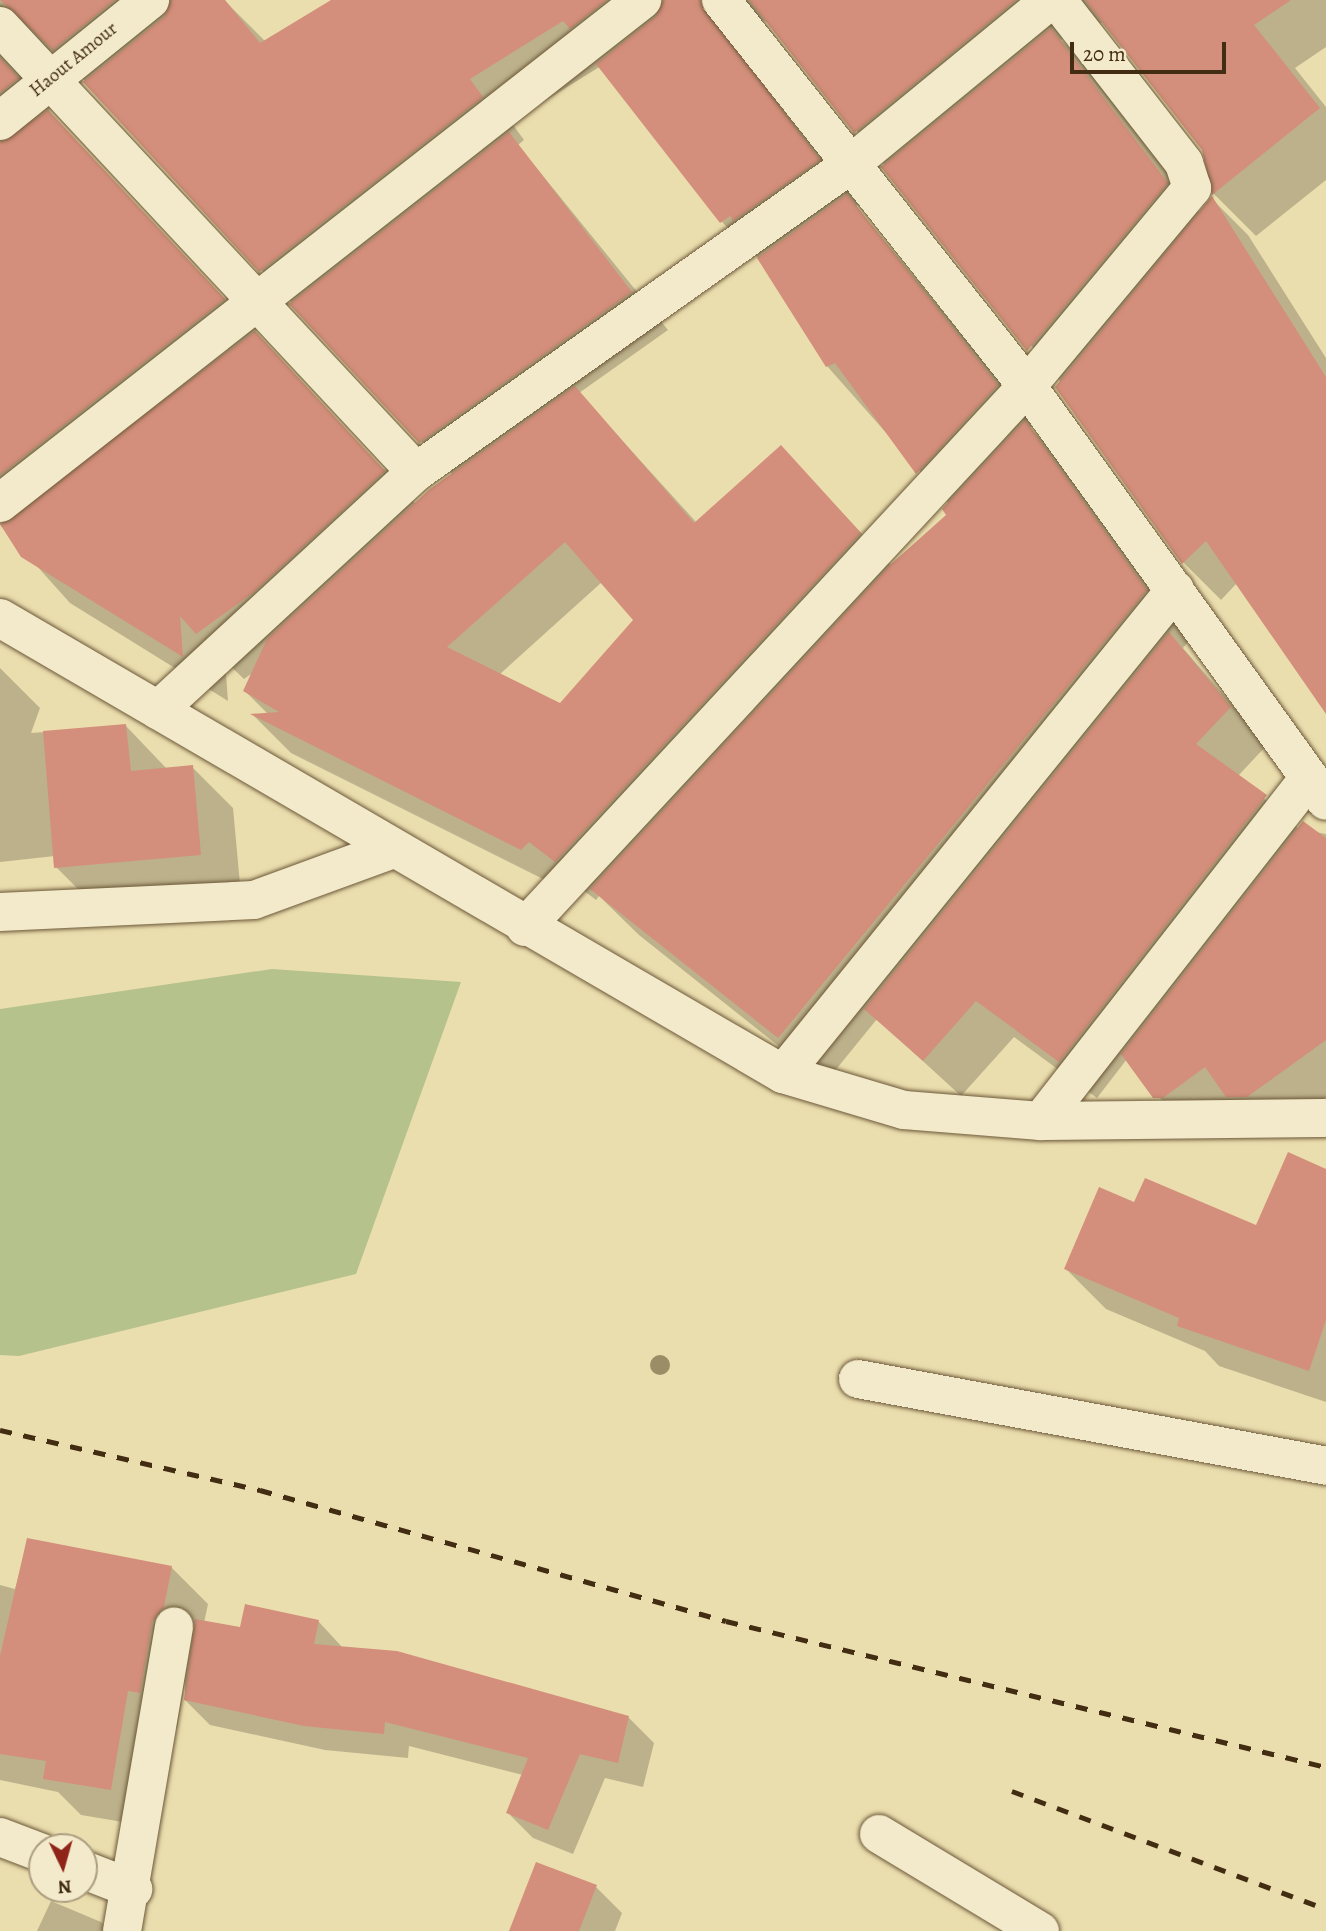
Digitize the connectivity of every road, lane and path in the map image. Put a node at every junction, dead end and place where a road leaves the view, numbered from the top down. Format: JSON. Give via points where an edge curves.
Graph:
{"nodes":[{"id":1,"x":150,"y":0,"type":"edge"},
{"id":2,"x":642,"y":0,"type":"edge"},
{"id":3,"x":721,"y":0,"type":"edge"},
{"id":4,"x":1050,"y":0,"type":"edge"},
{"id":5,"x":1058,"y":0,"type":"edge"},
{"id":6,"x":0,"y":26,"type":"edge"},
{"id":7,"x":49,"y":78,"type":"junction"},
{"id":8,"x":0,"y":121,"type":"edge"},
{"id":9,"x":847,"y":167,"type":"junction"},
{"id":10,"x":256,"y":303,"type":"junction"},
{"id":11,"x":1027,"y":386,"type":"junction"},
{"id":12,"x":416,"y":472,"type":"junction"},
{"id":13,"x":0,"y":503,"type":"edge"},
{"id":14,"x":1175,"y":590,"type":"junction"},
{"id":15,"x":0,"y":618,"type":"edge"},
{"id":16,"x":158,"y":710,"type":"junction"},
{"id":17,"x":1317,"y":790,"type":"edge"},
{"id":18,"x":393,"y":849,"type":"junction"},
{"id":19,"x":0,"y":912,"type":"edge"},
{"id":20,"x":525,"y":927,"type":"junction"},
{"id":21,"x":783,"y":1074,"type":"junction"},
{"id":22,"x":1326,"y":1118,"type":"edge"},
{"id":23,"x":1041,"y":1121,"type":"junction"},
{"id":24,"x":858,"y":1379,"type":"dead end"},
{"id":25,"x":1326,"y":1466,"type":"edge"},
{"id":26,"x":174,"y":1626,"type":"dead end"},
{"id":27,"x":879,"y":1834,"type":"dead end"},
{"id":28,"x":0,"y":1837,"type":"edge"},
{"id":29,"x":28,"y":1848,"type":"edge"},
{"id":30,"x":98,"y":1875,"type":"edge"},
{"id":31,"x":133,"y":1889,"type":"junction"},
{"id":32,"x":122,"y":1931,"type":"edge"},
{"id":33,"x":1040,"y":1931,"type":"edge"}],
"edges":[{"from":1,"to":7,"type":"street","name":"Haout Amour"},
{"from":2,"to":10,"type":"street"},
{"from":3,"to":9,"type":"street"},
{"from":4,"to":9,"type":"street"},
{"from":5,"to":11,"type":"street","via":[[1184,163],[1192,188]]},
{"from":6,"to":7,"type":"street"},
{"from":7,"to":8,"type":"street","name":"Haout Amour"},
{"from":7,"to":10,"type":"street"},
{"from":9,"to":11,"type":"street"},
{"from":9,"to":12,"type":"street"},
{"from":10,"to":12,"type":"street"},
{"from":10,"to":13,"type":"street"},
{"from":11,"to":14,"type":"street"},
{"from":11,"to":20,"type":"street"},
{"from":12,"to":16,"type":"street"},
{"from":14,"to":17,"type":"street"},
{"from":14,"to":21,"type":"street"},
{"from":15,"to":16,"type":"street"},
{"from":16,"to":18,"type":"street"},
{"from":17,"to":23,"type":"street"},
{"from":18,"to":19,"type":"street","via":[[254,900]]},
{"from":18,"to":20,"type":"street"},
{"from":20,"to":21,"type":"street"},
{"from":21,"to":23,"type":"street","via":[[904,1110]]},
{"from":22,"to":23,"type":"street"},
{"from":24,"to":25,"type":"street"},
{"from":26,"to":31,"type":"street"},
{"from":27,"to":33,"type":"street"},
{"from":28,"to":29,"type":"street"},
{"from":30,"to":31,"type":"street"},
{"from":31,"to":32,"type":"street"}]}
